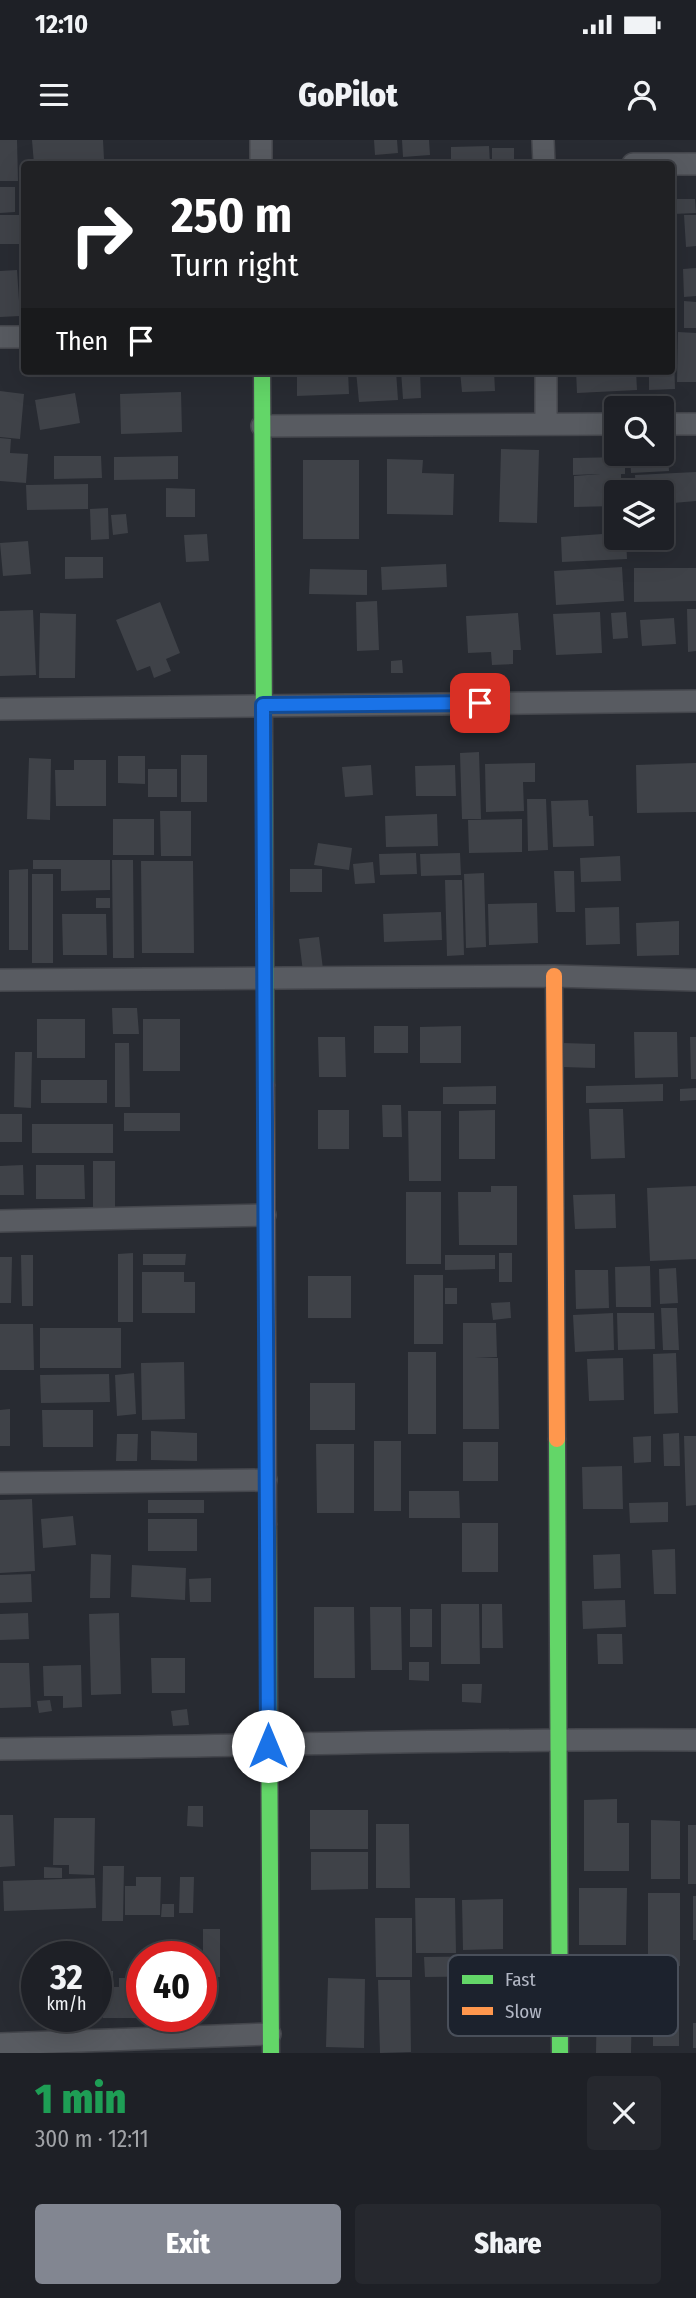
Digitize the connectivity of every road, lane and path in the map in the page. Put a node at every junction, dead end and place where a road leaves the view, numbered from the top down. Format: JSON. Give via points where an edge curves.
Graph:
{"nodes":[{"id":1,"x":261,"y":140,"type":"edge"},
{"id":2,"x":543,"y":140,"type":"edge"},
{"id":3,"x":261,"y":161,"type":"edge"},
{"id":4,"x":544,"y":161,"type":"edge"},
{"id":5,"x":675,"y":164,"type":"edge"},
{"id":6,"x":696,"y":164,"type":"edge"},
{"id":7,"x":0,"y":337,"type":"edge"},
{"id":8,"x":21,"y":337,"type":"edge"},
{"id":9,"x":262,"y":375,"type":"edge"},
{"id":10,"x":546,"y":375,"type":"edge"},
{"id":11,"x":547,"y":424,"type":"junction"},
{"id":12,"x":604,"y":424,"type":"edge"},
{"id":13,"x":674,"y":424,"type":"edge"},
{"id":14,"x":696,"y":424,"type":"edge"},
{"id":15,"x":262,"y":426,"type":"junction"},
{"id":16,"x":696,"y":701,"type":"edge"},
{"id":17,"x":263,"y":705,"type":"junction"},
{"id":18,"x":0,"y":709,"type":"edge"},
{"id":19,"x":554,"y":976,"type":"junction"},
{"id":20,"x":265,"y":978,"type":"junction"},
{"id":21,"x":0,"y":980,"type":"edge"},
{"id":22,"x":696,"y":980,"type":"edge"},
{"id":23,"x":265,"y":1215,"type":"junction"},
{"id":24,"x":0,"y":1221,"type":"edge"},
{"id":25,"x":267,"y":1480,"type":"junction"},
{"id":26,"x":0,"y":1483,"type":"edge"},
{"id":27,"x":557,"y":1739,"type":"junction"},
{"id":28,"x":696,"y":1740,"type":"edge"},
{"id":29,"x":268,"y":1746,"type":"junction"},
{"id":30,"x":0,"y":1749,"type":"edge"},
{"id":31,"x":558,"y":1955,"type":"edge"},
{"id":32,"x":270,"y":2043,"type":"edge"},
{"id":33,"x":0,"y":2044,"type":"edge"}],
"edges":[{"from":1,"to":3,"type":"street"},
{"from":2,"to":4,"type":"street"},
{"from":5,"to":6,"type":"street"},
{"from":7,"to":8,"type":"street"},
{"from":9,"to":15,"type":"street"},
{"from":10,"to":11,"type":"street"},
{"from":11,"to":12,"type":"street"},
{"from":11,"to":15,"type":"street"},
{"from":13,"to":14,"type":"street"},
{"from":15,"to":17,"type":"street"},
{"from":16,"to":17,"type":"street"},
{"from":17,"to":18,"type":"street"},
{"from":17,"to":20,"type":"street"},
{"from":19,"to":20,"type":"street"},
{"from":19,"to":22,"type":"street"},
{"from":19,"to":27,"type":"street"},
{"from":20,"to":21,"type":"street"},
{"from":20,"to":23,"type":"street"},
{"from":23,"to":24,"type":"street"},
{"from":23,"to":25,"type":"street"},
{"from":25,"to":26,"type":"street"},
{"from":25,"to":29,"type":"street"},
{"from":27,"to":28,"type":"street"},
{"from":27,"to":29,"type":"street"},
{"from":27,"to":31,"type":"street"},
{"from":29,"to":30,"type":"street"},
{"from":29,"to":32,"type":"street"},
{"from":32,"to":33,"type":"street"}]}
